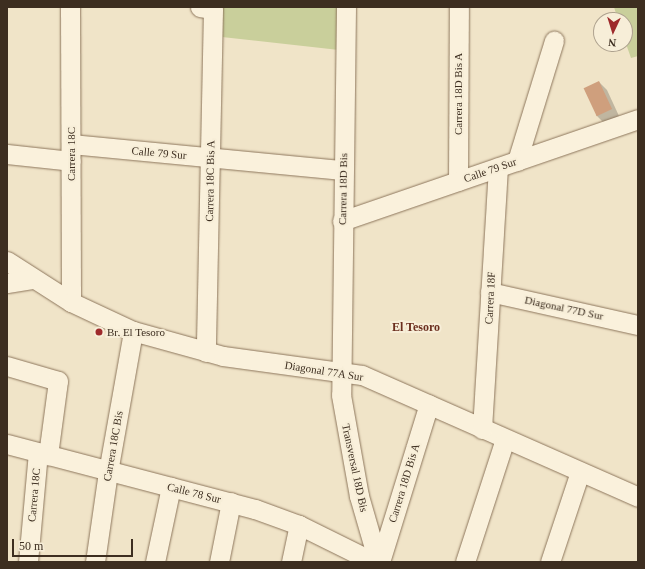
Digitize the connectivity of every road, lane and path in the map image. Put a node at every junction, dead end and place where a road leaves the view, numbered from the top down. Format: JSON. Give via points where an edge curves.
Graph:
{"nodes":[{"id":1,"x":70,"y":7,"type":"edge"},
{"id":2,"x":346,"y":7,"type":"edge"},
{"id":3,"x":459,"y":7,"type":"edge"},
{"id":4,"x":206,"y":8,"type":"edge"},
{"id":5,"x":554,"y":41,"type":"dead end"},
{"id":6,"x":638,"y":119,"type":"edge"},
{"id":7,"x":71,"y":153,"type":"junction"},
{"id":8,"x":7,"y":154,"type":"edge"},
{"id":9,"x":210,"y":158,"type":"junction"},
{"id":10,"x":517,"y":161,"type":"junction"},
{"id":11,"x":498,"y":167,"type":"junction"},
{"id":12,"x":343,"y":170,"type":"junction"},
{"id":13,"x":458,"y":181,"type":"junction"},
{"id":14,"x":342,"y":221,"type":"junction"},
{"id":15,"x":7,"y":261,"type":"edge"},
{"id":16,"x":32,"y":279,"type":"junction"},
{"id":17,"x":7,"y":283,"type":"edge"},
{"id":18,"x":490,"y":292,"type":"junction"},
{"id":19,"x":71,"y":302,"type":"junction"},
{"id":20,"x":638,"y":325,"type":"edge"},
{"id":21,"x":134,"y":332,"type":"junction"},
{"id":22,"x":206,"y":352,"type":"junction"},
{"id":23,"x":7,"y":366,"type":"edge"},
{"id":24,"x":340,"y":371,"type":"junction"},
{"id":25,"x":428,"y":404,"type":"junction"},
{"id":26,"x":482,"y":429,"type":"junction"},
{"id":27,"x":505,"y":439,"type":"junction"},
{"id":28,"x":7,"y":444,"type":"edge"},
{"id":29,"x":43,"y":453,"type":"junction"},
{"id":30,"x":108,"y":472,"type":"junction"},
{"id":31,"x":580,"y":472,"type":"junction"},
{"id":32,"x":171,"y":487,"type":"junction"},
{"id":33,"x":638,"y":497,"type":"edge"},
{"id":34,"x":231,"y":502,"type":"junction"},
{"id":35,"x":299,"y":525,"type":"junction"},
{"id":36,"x":28,"y":562,"type":"edge"},
{"id":37,"x":95,"y":562,"type":"edge"},
{"id":38,"x":155,"y":562,"type":"edge"},
{"id":39,"x":219,"y":562,"type":"edge"},
{"id":40,"x":291,"y":562,"type":"edge"},
{"id":41,"x":374,"y":562,"type":"edge"},
{"id":42,"x":379,"y":562,"type":"edge"},
{"id":43,"x":464,"y":562,"type":"edge"},
{"id":44,"x":550,"y":562,"type":"edge"}],
"edges":[{"from":1,"to":7,"type":"street","name":"Carrera 18C"},
{"from":2,"to":12,"type":"street","name":"Carrera 18D Bis"},
{"from":3,"to":13,"type":"street","name":"Carrera 18D Bis A"},
{"from":4,"to":9,"type":"street","name":"Carrera 18C Bis A"},
{"from":5,"to":10,"type":"street"},
{"from":6,"to":10,"type":"street","name":"Calle 79 Sur"},
{"from":7,"to":8,"type":"street","name":"Calle 79 Sur"},
{"from":7,"to":9,"type":"street","name":"Calle 79 Sur"},
{"from":7,"to":19,"type":"street","name":"Carrera 18C"},
{"from":9,"to":12,"type":"street","name":"Calle 79 Sur"},
{"from":9,"to":22,"type":"street","name":"Carrera 18C Bis A"},
{"from":10,"to":11,"type":"street","name":"Calle 79 Sur"},
{"from":11,"to":13,"type":"street","name":"Calle 79 Sur"},
{"from":11,"to":18,"type":"street","name":"Carrera 18F"},
{"from":12,"to":14,"type":"street","name":"Carrera 18D Bis"},
{"from":13,"to":14,"type":"street","name":"Calle 79 Sur"},
{"from":14,"to":24,"type":"street","name":"Carrera 18D Bis"},
{"from":15,"to":16,"type":"street","name":"Diagonal 77A Sur"},
{"from":16,"to":17,"type":"street"},
{"from":16,"to":19,"type":"street","name":"Diagonal 77A Sur"},
{"from":18,"to":20,"type":"street","name":"Diagonal 77D Sur"},
{"from":18,"to":26,"type":"street","name":"Carrera 18F"},
{"from":19,"to":21,"type":"street","name":"Diagonal 77A Sur"},
{"from":21,"to":22,"type":"street","name":"Diagonal 77A Sur"},
{"from":21,"to":30,"type":"street","name":"Carrera 18C Bis"},
{"from":22,"to":24,"type":"street","name":"Diagonal 77A Sur"},
{"from":23,"to":29,"type":"street","name":"Carrera 18C","via":[[58,381]]},
{"from":24,"to":25,"type":"street","name":"Diagonal 77A Sur","via":[[374,379]]},
{"from":24,"to":42,"type":"street","name":"Transversal 18D Bis","via":[[351,455],[361,504]]},
{"from":25,"to":26,"type":"street","name":"Diagonal 77A Sur"},
{"from":25,"to":42,"type":"street","name":"Carrera 18D Bis A"},
{"from":26,"to":27,"type":"street","name":"Diagonal 77A Sur"},
{"from":27,"to":31,"type":"street","name":"Diagonal 77A Sur"},
{"from":27,"to":43,"type":"street"},
{"from":28,"to":29,"type":"street","name":"Calle 78 Sur"},
{"from":29,"to":30,"type":"street","name":"Calle 78 Sur"},
{"from":29,"to":36,"type":"street","name":"Carrera 18C"},
{"from":30,"to":32,"type":"street","name":"Calle 78 Sur"},
{"from":30,"to":37,"type":"street","name":"Carrera 18C Bis"},
{"from":31,"to":33,"type":"street","name":"Diagonal 77A Sur"},
{"from":31,"to":44,"type":"street"},
{"from":32,"to":34,"type":"street","name":"Calle 78 Sur"},
{"from":32,"to":38,"type":"street"},
{"from":34,"to":35,"type":"street","name":"Calle 78 Sur"},
{"from":34,"to":39,"type":"street"},
{"from":35,"to":40,"type":"street"},
{"from":35,"to":41,"type":"street","name":"Calle 78 Sur"}]}
